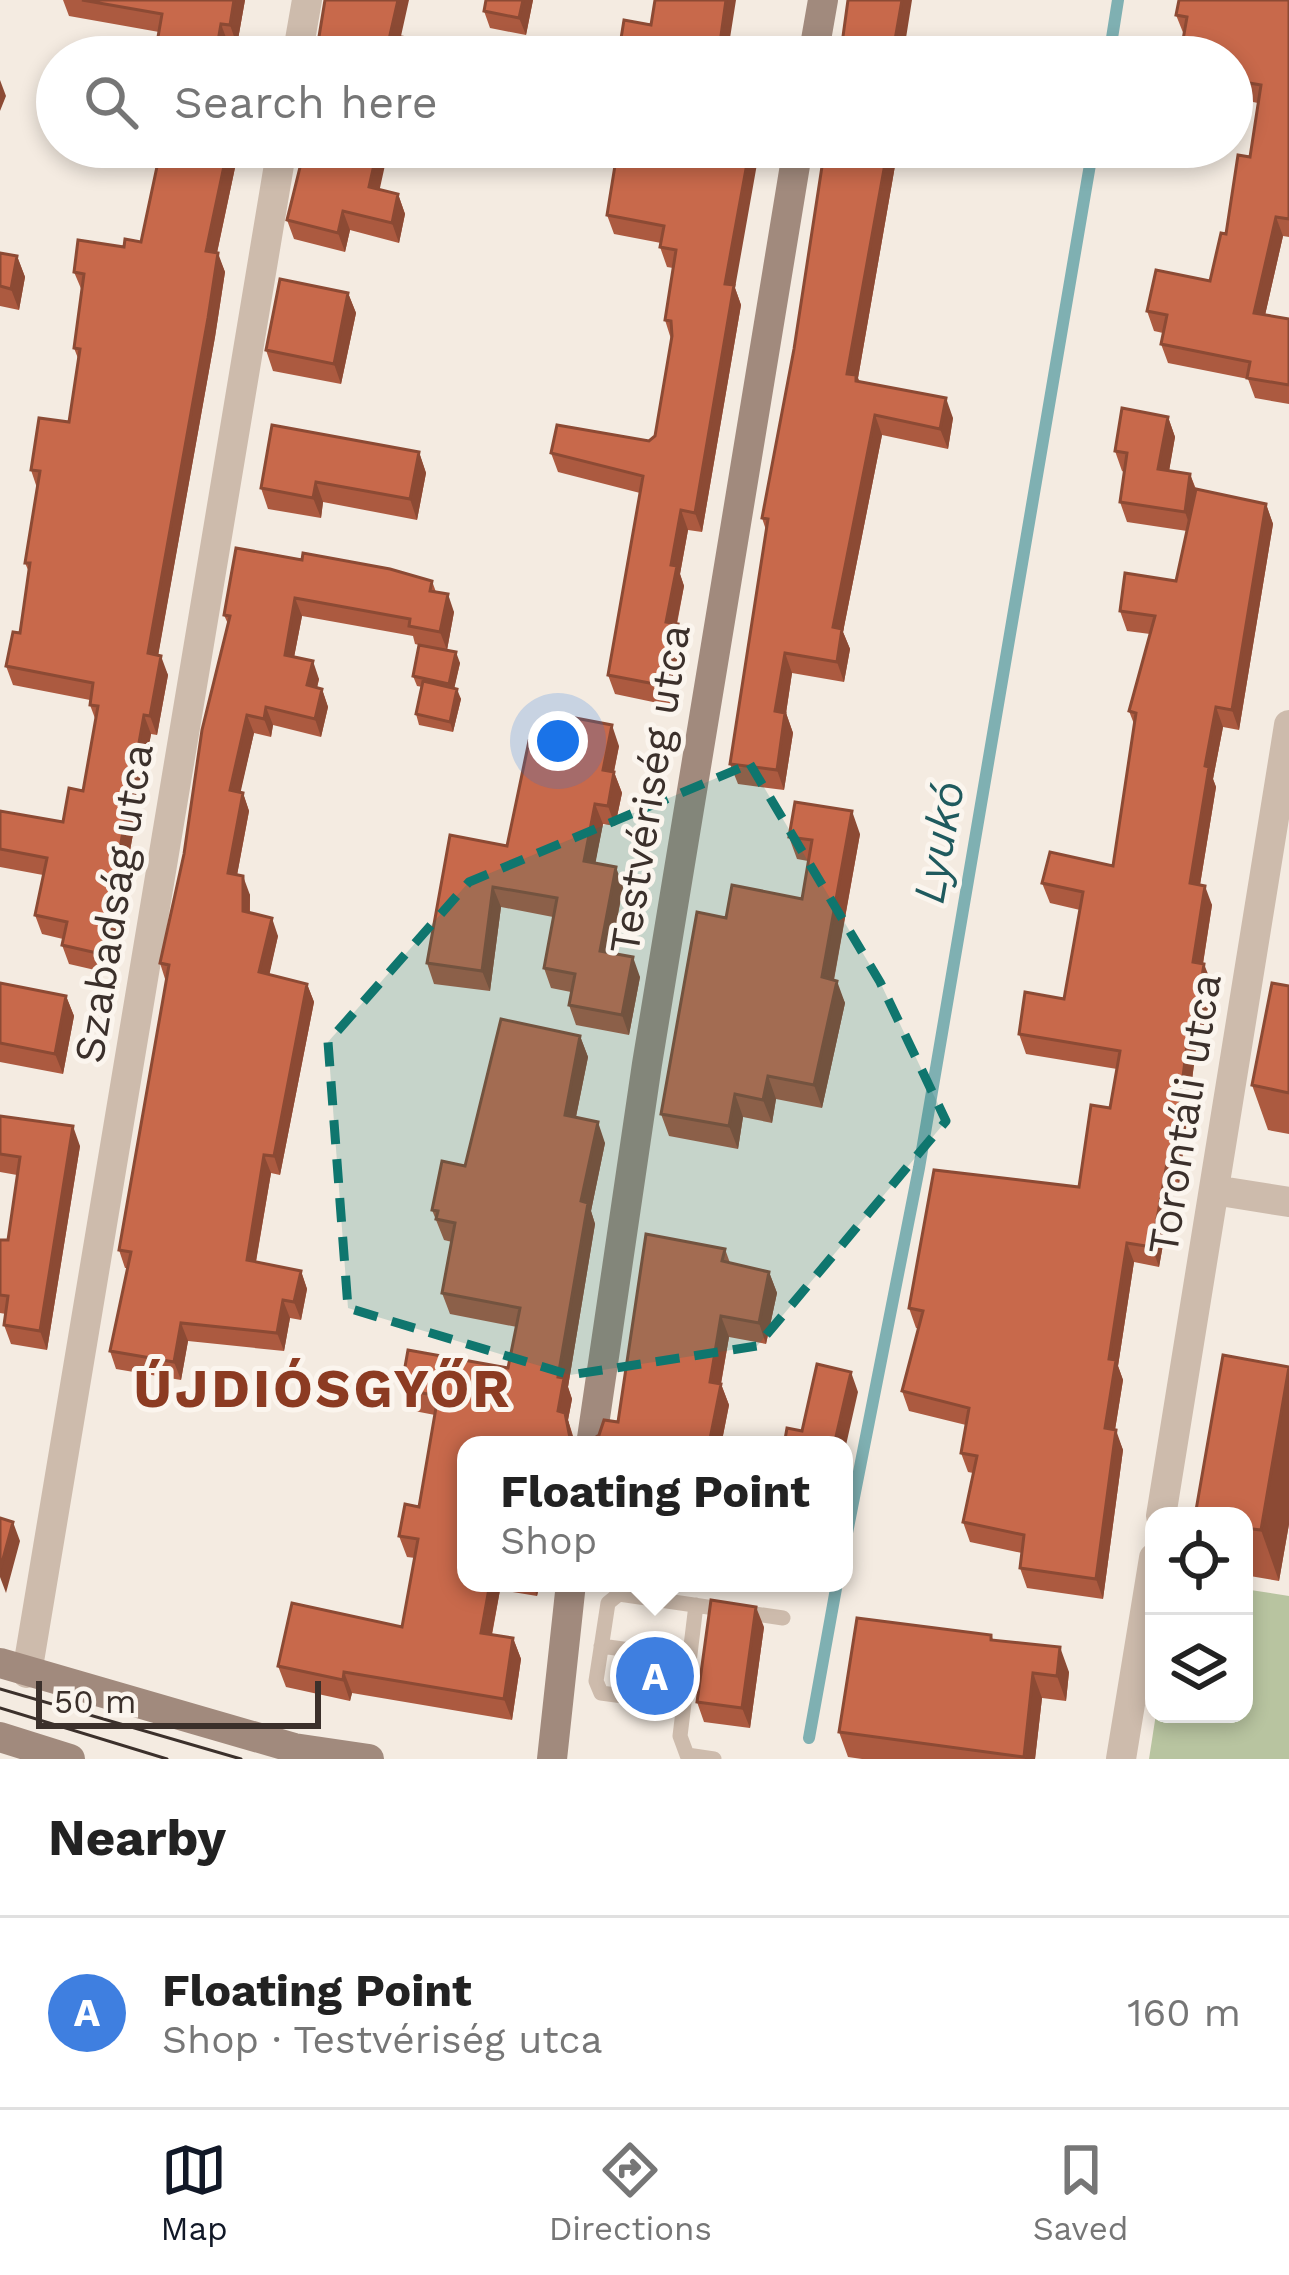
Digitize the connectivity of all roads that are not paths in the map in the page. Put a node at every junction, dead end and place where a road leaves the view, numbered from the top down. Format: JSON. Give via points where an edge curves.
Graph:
{"nodes":[{"id":1,"x":307,"y":0,"type":"edge"},
{"id":2,"x":823,"y":0,"type":"edge"},
{"id":3,"x":301,"y":36,"type":"edge"},
{"id":4,"x":817,"y":36,"type":"edge"},
{"id":5,"x":278,"y":168,"type":"edge"},
{"id":6,"x":795,"y":168,"type":"edge"},
{"id":7,"x":1289,"y":725,"type":"edge"},
{"id":8,"x":1214,"y":1190,"type":"junction"},
{"id":9,"x":1289,"y":1202,"type":"edge"},
{"id":10,"x":592,"y":1436,"type":"edge"},
{"id":11,"x":1162,"y":1507,"type":"edge"},
{"id":12,"x":570,"y":1592,"type":"edge"},
{"id":13,"x":696,"y":1605,"type":"junction"},
{"id":14,"x":1145,"y":1613,"type":"edge"},
{"id":15,"x":783,"y":1618,"type":"dead end"},
{"id":16,"x":601,"y":1646,"type":"junction"},
{"id":17,"x":688,"y":1658,"type":"junction"},
{"id":18,"x":13,"y":1668,"type":"edge"},
{"id":19,"x":682,"y":1704,"type":"junction"},
{"id":20,"x":0,"y":1737,"type":"edge"},
{"id":21,"x":70,"y":1759,"type":"edge"},
{"id":22,"x":369,"y":1759,"type":"edge"},
{"id":23,"x":552,"y":1759,"type":"edge"},
{"id":24,"x":714,"y":1759,"type":"edge"},
{"id":25,"x":1121,"y":1759,"type":"edge"}],
"edges":[{"from":1,"to":3,"type":"street"},
{"from":2,"to":4,"type":"main road"},
{"from":5,"to":18,"type":"street","name":"Szabadság utca"},
{"from":6,"to":10,"type":"main road","name":"Testvériség utca"},
{"from":7,"to":8,"type":"street","name":"Torontáli utca"},
{"from":8,"to":9,"type":"street"},
{"from":8,"to":11,"type":"street","name":"Torontáli utca"},
{"from":12,"to":23,"type":"main road"},
{"from":13,"to":15,"type":"lane"},
{"from":13,"to":16,"type":"lane","via":[[619,1594],[608,1603]]},
{"from":13,"to":17,"type":"lane"},
{"from":14,"to":25,"type":"street"},
{"from":16,"to":17,"type":"lane"},
{"from":16,"to":19,"type":"lane","via":[[601,1693]]},
{"from":17,"to":19,"type":"lane"},
{"from":18,"to":22,"type":"main road","via":[[294,1748]]},
{"from":19,"to":24,"type":"lane","via":[[687,1755]]},
{"from":20,"to":21,"type":"main road"}]}
